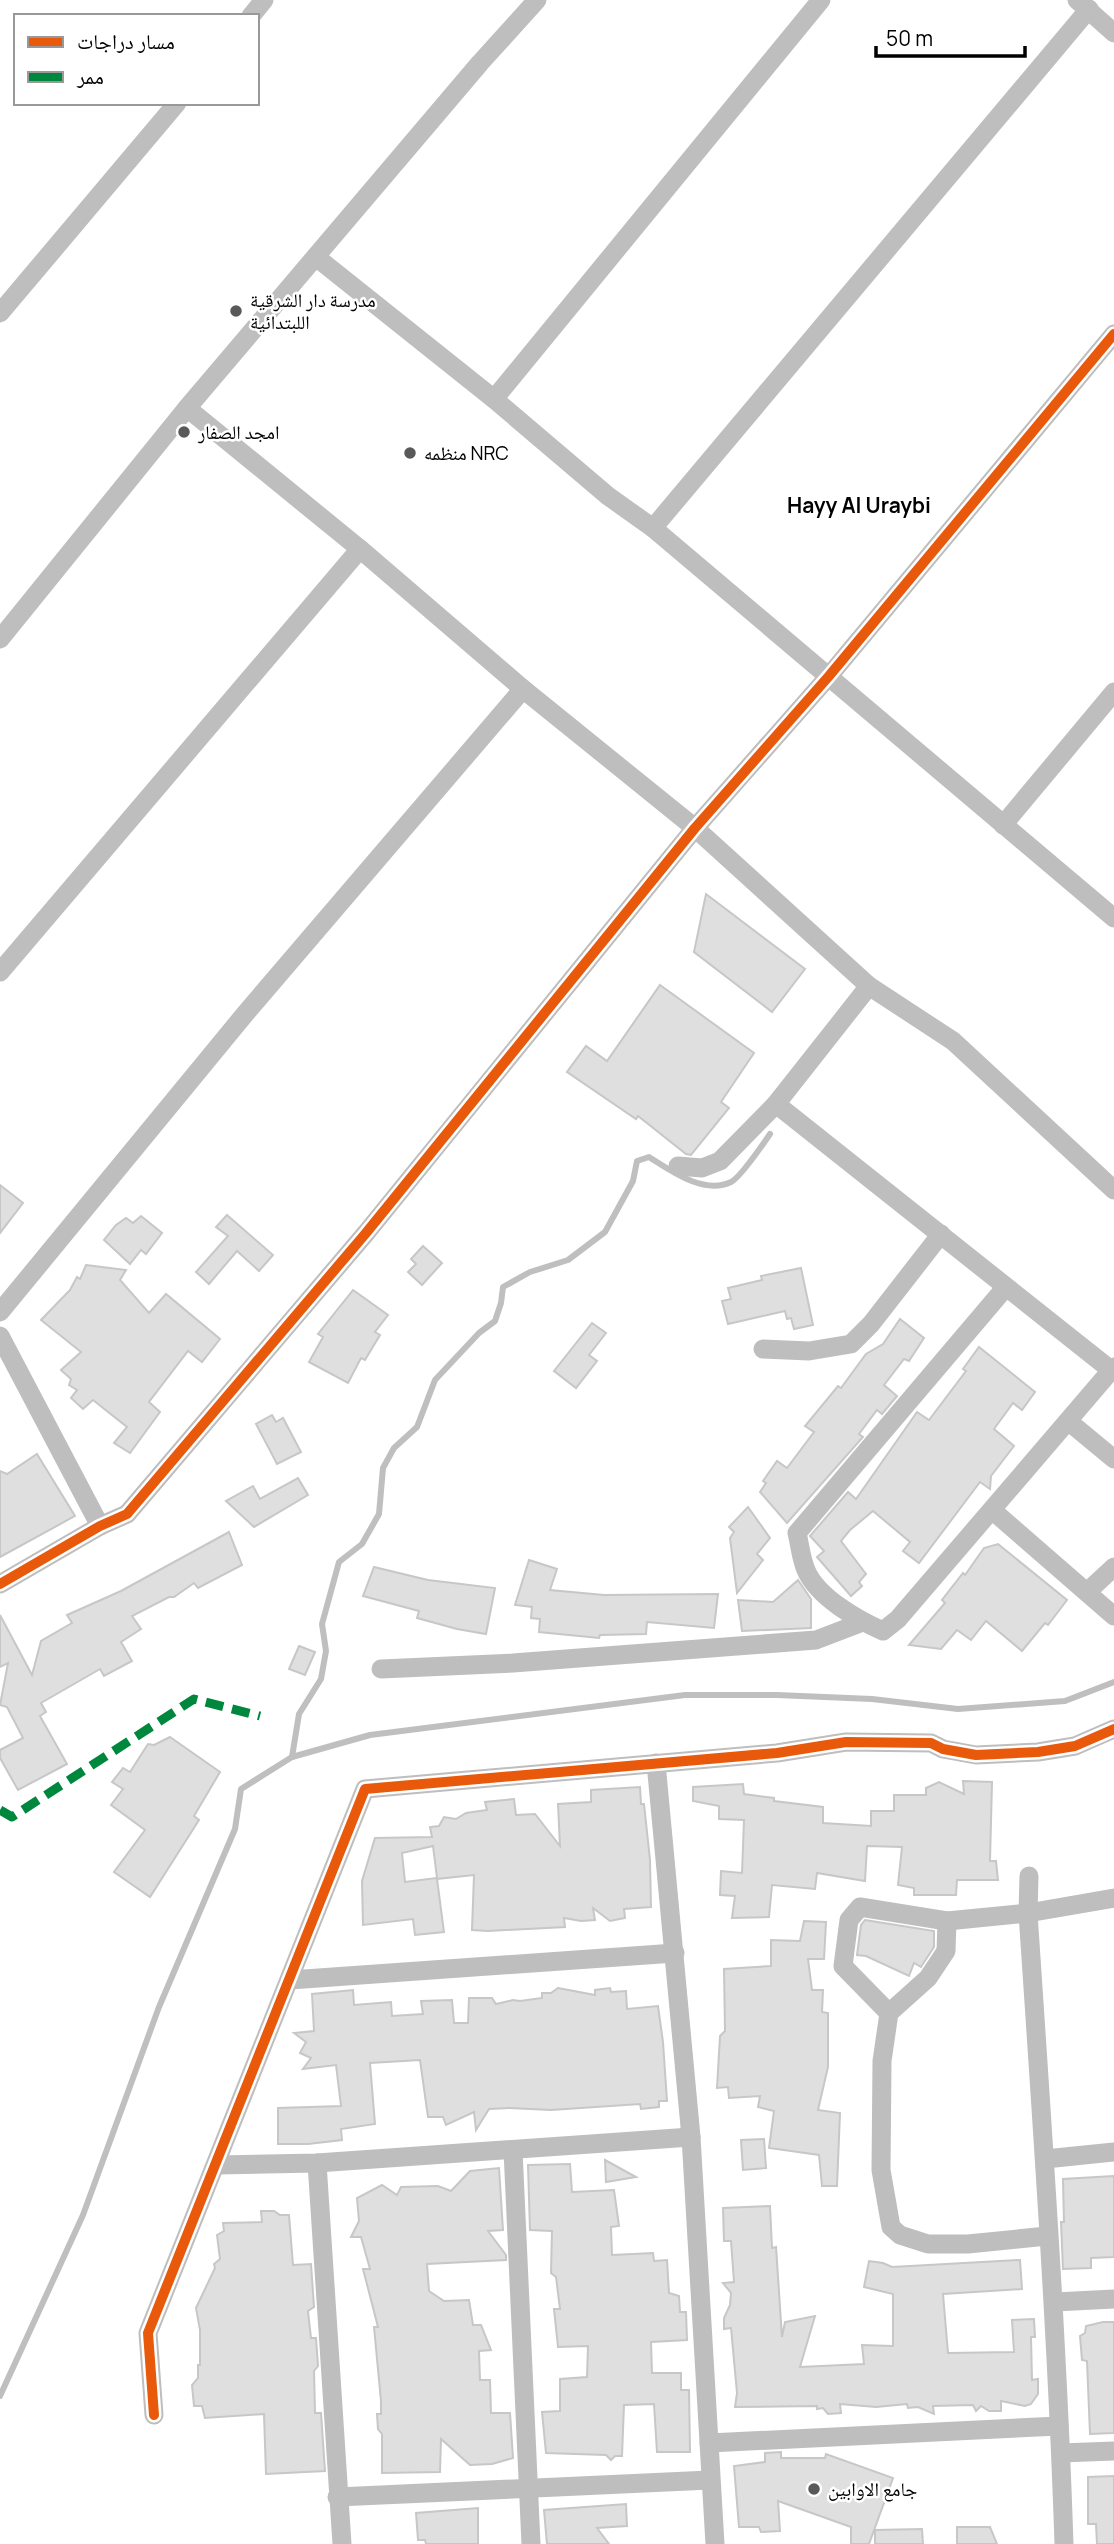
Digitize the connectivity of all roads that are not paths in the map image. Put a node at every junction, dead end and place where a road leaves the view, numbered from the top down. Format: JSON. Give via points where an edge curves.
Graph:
{"nodes":[{"id":1,"x":264,"y":0,"type":"edge"},
{"id":2,"x":537,"y":0,"type":"edge"},
{"id":3,"x":821,"y":0,"type":"edge"},
{"id":4,"x":1083,"y":5,"type":"edge"},
{"id":5,"x":253,"y":14,"type":"edge"},
{"id":6,"x":1114,"y":33,"type":"edge"},
{"id":7,"x":175,"y":105,"type":"edge"},
{"id":8,"x":316,"y":257,"type":"junction"},
{"id":9,"x":0,"y":313,"type":"edge"},
{"id":10,"x":1114,"y":334,"type":"edge"},
{"id":11,"x":494,"y":399,"type":"junction"},
{"id":12,"x":187,"y":408,"type":"junction"},
{"id":13,"x":653,"y":528,"type":"junction"},
{"id":14,"x":360,"y":549,"type":"junction"},
{"id":15,"x":0,"y":639,"type":"edge"},
{"id":16,"x":829,"y":676,"type":"junction"},
{"id":17,"x":523,"y":688,"type":"junction"},
{"id":18,"x":1114,"y":692,"type":"edge"},
{"id":19,"x":1003,"y":825,"type":"junction"},
{"id":20,"x":695,"y":828,"type":"junction"},
{"id":21,"x":1114,"y":918,"type":"edge"},
{"id":22,"x":0,"y":972,"type":"edge"},
{"id":23,"x":869,"y":986,"type":"junction"},
{"id":24,"x":776,"y":1104,"type":"junction"},
{"id":25,"x":678,"y":1166,"type":"dead end"},
{"id":26,"x":1114,"y":1190,"type":"edge"},
{"id":27,"x":941,"y":1234,"type":"junction"},
{"id":28,"x":1005,"y":1288,"type":"junction"},
{"id":29,"x":0,"y":1312,"type":"edge"},
{"id":30,"x":0,"y":1336,"type":"edge"},
{"id":31,"x":763,"y":1349,"type":"dead end"},
{"id":32,"x":1113,"y":1369,"type":"edge"},
{"id":33,"x":1068,"y":1422,"type":"junction"},
{"id":34,"x":1114,"y":1459,"type":"edge"},
{"id":35,"x":992,"y":1510,"type":"junction"},
{"id":36,"x":100,"y":1526,"type":"junction"},
{"id":37,"x":1114,"y":1567,"type":"edge"},
{"id":38,"x":0,"y":1584,"type":"edge"},
{"id":39,"x":1087,"y":1592,"type":"junction"},
{"id":40,"x":1114,"y":1616,"type":"edge"},
{"id":41,"x":863,"y":1622,"type":"junction"},
{"id":42,"x":381,"y":1669,"type":"dead end"},
{"id":43,"x":1114,"y":1729,"type":"edge"},
{"id":44,"x":656,"y":1763,"type":"junction"},
{"id":45,"x":1029,"y":1877,"type":"dead end"},
{"id":46,"x":1114,"y":1898,"type":"edge"},
{"id":47,"x":1028,"y":1913,"type":"junction"},
{"id":48,"x":947,"y":1920,"type":"junction"},
{"id":49,"x":675,"y":1953,"type":"junction"},
{"id":50,"x":290,"y":1980,"type":"junction"},
{"id":51,"x":889,"y":2012,"type":"junction"},
{"id":52,"x":691,"y":2137,"type":"junction"},
{"id":53,"x":513,"y":2150,"type":"junction"},
{"id":54,"x":1114,"y":2152,"type":"edge"},
{"id":55,"x":1045,"y":2159,"type":"junction"},
{"id":56,"x":317,"y":2163,"type":"junction"},
{"id":57,"x":216,"y":2165,"type":"junction"},
{"id":58,"x":1047,"y":2236,"type":"junction"},
{"id":59,"x":1114,"y":2299,"type":"edge"},
{"id":60,"x":1055,"y":2302,"type":"junction"},
{"id":61,"x":154,"y":2415,"type":"dead end"},
{"id":62,"x":1059,"y":2426,"type":"junction"},
{"id":63,"x":709,"y":2443,"type":"junction"},
{"id":64,"x":1114,"y":2451,"type":"edge"},
{"id":65,"x":1061,"y":2454,"type":"junction"},
{"id":66,"x":710,"y":2480,"type":"junction"},
{"id":67,"x":527,"y":2490,"type":"junction"},
{"id":68,"x":338,"y":2497,"type":"junction"},
{"id":69,"x":342,"y":2544,"type":"edge"},
{"id":70,"x":531,"y":2544,"type":"edge"},
{"id":71,"x":715,"y":2544,"type":"edge"},
{"id":72,"x":1064,"y":2544,"type":"edge"}],
"edges":[{"from":1,"to":5,"type":"street"},
{"from":2,"to":8,"type":"street"},
{"from":3,"to":11,"type":"street"},
{"from":4,"to":6,"type":"street"},
{"from":4,"to":13,"type":"street"},
{"from":7,"to":9,"type":"street"},
{"from":8,"to":11,"type":"street"},
{"from":8,"to":12,"type":"street"},
{"from":10,"to":16,"type":"street"},
{"from":11,"to":13,"type":"street","via":[[608,496]]},
{"from":12,"to":14,"type":"street"},
{"from":12,"to":15,"type":"street"},
{"from":13,"to":16,"type":"street"},
{"from":14,"to":17,"type":"street"},
{"from":14,"to":22,"type":"street"},
{"from":16,"to":19,"type":"street"},
{"from":16,"to":20,"type":"street"},
{"from":17,"to":20,"type":"street"},
{"from":17,"to":29,"type":"street","via":[[245,1014]]},
{"from":18,"to":19,"type":"street"},
{"from":19,"to":21,"type":"street"},
{"from":20,"to":23,"type":"street"},
{"from":20,"to":36,"type":"street","via":[[366,1233],[136,1504],[127,1514]]},
{"from":23,"to":24,"type":"street"},
{"from":23,"to":26,"type":"street","via":[[953,1041]]},
{"from":24,"to":25,"type":"street","via":[[720,1161],[702,1168]]},
{"from":24,"to":27,"type":"street"},
{"from":27,"to":28,"type":"street"},
{"from":27,"to":31,"type":"street","via":[[852,1344],[809,1351]]},
{"from":28,"to":32,"type":"street"},
{"from":28,"to":41,"type":"street","via":[[797,1533],[806,1572],[830,1600]]},
{"from":30,"to":36,"type":"street"},
{"from":32,"to":33,"type":"street"},
{"from":33,"to":34,"type":"street"},
{"from":33,"to":35,"type":"street"},
{"from":35,"to":39,"type":"street"},
{"from":35,"to":41,"type":"street","via":[[898,1619],[883,1630]]},
{"from":36,"to":38,"type":"street"},
{"from":37,"to":39,"type":"street"},
{"from":39,"to":40,"type":"street"},
{"from":41,"to":42,"type":"street","via":[[816,1640]]},
{"from":43,"to":44,"type":"street","via":[[1075,1746],[1038,1752],[976,1755],[931,1743],[846,1742]]},
{"from":44,"to":49,"type":"street"},
{"from":44,"to":50,"type":"street","via":[[365,1789]]},
{"from":45,"to":47,"type":"street"},
{"from":46,"to":47,"type":"street"},
{"from":47,"to":48,"type":"street"},
{"from":47,"to":55,"type":"street"},
{"from":48,"to":51,"type":"street","via":[[946,1951],[928,1979]]},
{"from":48,"to":51,"type":"street","via":[[860,1907],[849,1920],[843,1966]]},
{"from":49,"to":50,"type":"street"},
{"from":49,"to":52,"type":"street"},
{"from":50,"to":57,"type":"street"},
{"from":51,"to":58,"type":"street","via":[[882,2061],[881,2170],[891,2227],[900,2235],[928,2244]]},
{"from":52,"to":53,"type":"street"},
{"from":52,"to":63,"type":"street"},
{"from":53,"to":56,"type":"street"},
{"from":53,"to":67,"type":"street"},
{"from":54,"to":55,"type":"street"},
{"from":55,"to":58,"type":"street"},
{"from":56,"to":57,"type":"street"},
{"from":56,"to":68,"type":"street"},
{"from":57,"to":61,"type":"street","via":[[148,2333]]},
{"from":58,"to":60,"type":"street"},
{"from":59,"to":60,"type":"street"},
{"from":60,"to":62,"type":"street"},
{"from":62,"to":63,"type":"street"},
{"from":62,"to":65,"type":"street"},
{"from":63,"to":66,"type":"street"},
{"from":64,"to":65,"type":"street"},
{"from":65,"to":72,"type":"street"},
{"from":66,"to":67,"type":"street"},
{"from":66,"to":71,"type":"street"},
{"from":67,"to":68,"type":"street"},
{"from":67,"to":70,"type":"street"},
{"from":68,"to":69,"type":"street"}]}
